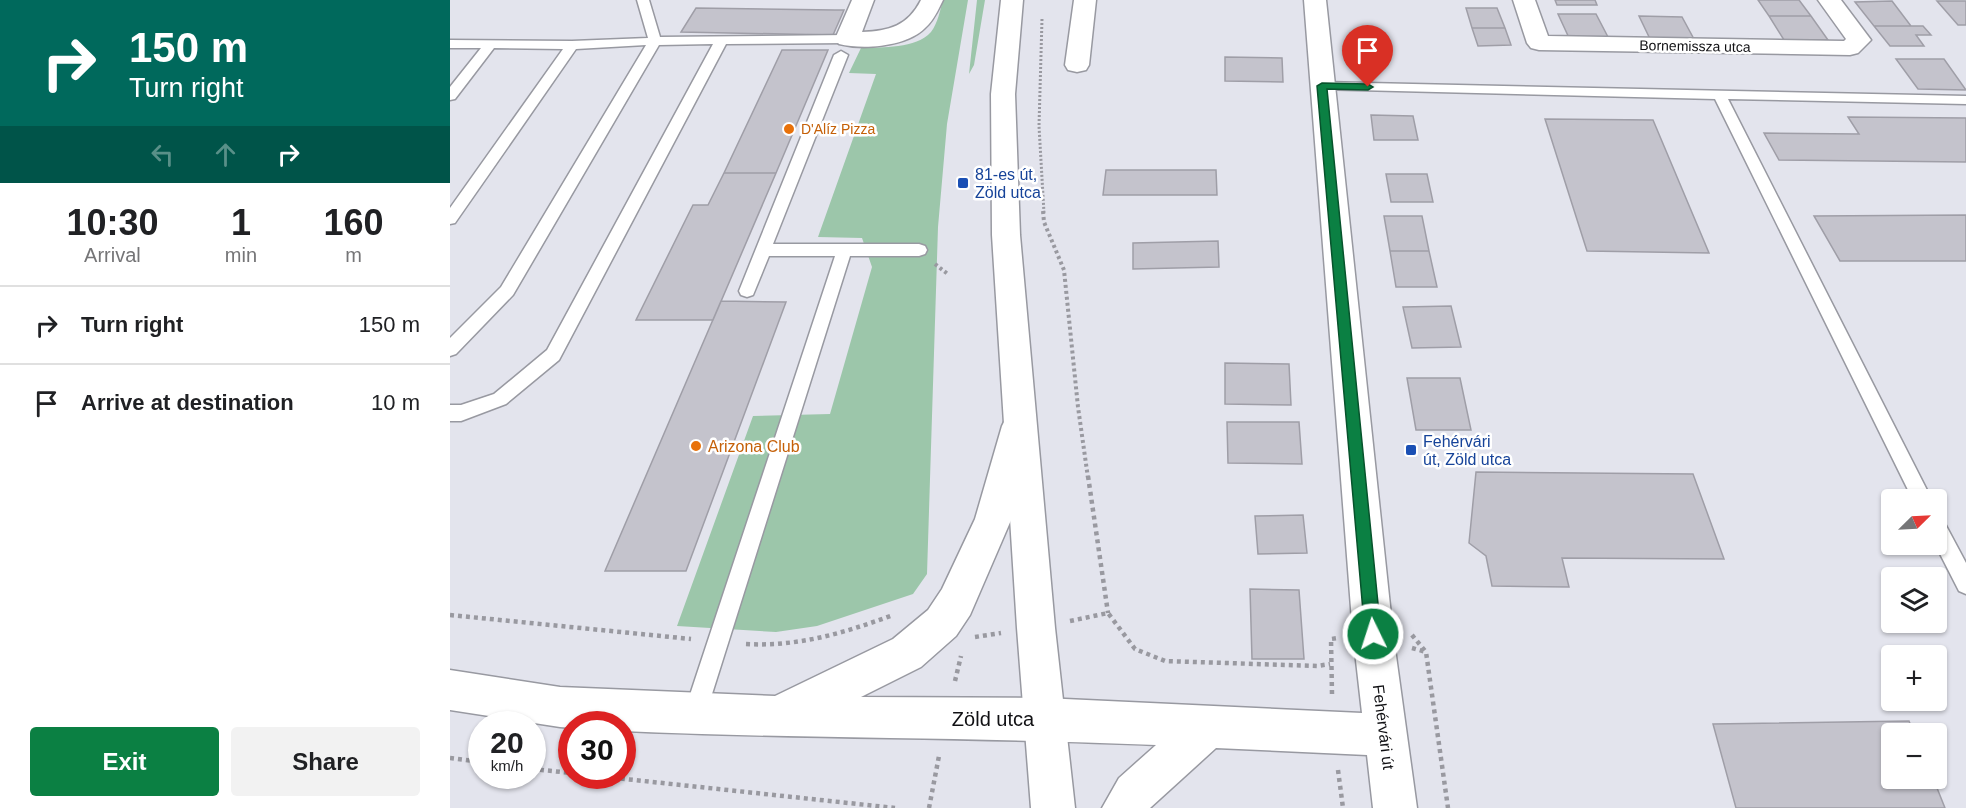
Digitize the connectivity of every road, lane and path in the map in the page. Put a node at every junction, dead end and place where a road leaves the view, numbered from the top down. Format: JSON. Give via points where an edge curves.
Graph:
{"nodes":[{"id":1,"x":643,"y":0,"type":"edge"},
{"id":2,"x":863,"y":0,"type":"edge"},
{"id":3,"x":932,"y":0,"type":"edge"},
{"id":4,"x":1012,"y":0,"type":"edge"},
{"id":5,"x":1084,"y":0,"type":"edge"},
{"id":6,"x":1315,"y":0,"type":"edge"},
{"id":7,"x":1524,"y":0,"type":"edge"},
{"id":8,"x":1829,"y":0,"type":"edge"},
{"id":9,"x":1042,"y":11,"type":"dead end"},
{"id":10,"x":655,"y":41,"type":"junction"},
{"id":11,"x":721,"y":41,"type":"junction"},
{"id":12,"x":450,"y":44,"type":"edge"},
{"id":13,"x":490,"y":45,"type":"junction"},
{"id":14,"x":572,"y":45,"type":"junction"},
{"id":15,"x":844,"y":47,"type":"junction"},
{"id":16,"x":1077,"y":65,"type":"dead end"},
{"id":17,"x":1322,"y":86,"type":"junction"},
{"id":18,"x":1719,"y":94,"type":"junction"},
{"id":19,"x":450,"y":96,"type":"edge"},
{"id":20,"x":1966,"y":100,"type":"edge"},
{"id":21,"x":450,"y":219,"type":"edge"},
{"id":22,"x":764,"y":250,"type":"junction"},
{"id":23,"x":918,"y":250,"type":"dead end"},
{"id":24,"x":844,"y":251,"type":"junction"},
{"id":25,"x":747,"y":291,"type":"dead end"},
{"id":26,"x":450,"y":350,"type":"edge"},
{"id":27,"x":450,"y":413,"type":"edge"},
{"id":28,"x":1021,"y":417,"type":"junction"},
{"id":29,"x":1917,"y":489,"type":"edge"},
{"id":30,"x":1947,"y":547,"type":"edge"},
{"id":31,"x":1966,"y":584,"type":"edge"},
{"id":32,"x":1108,"y":613,"type":"dead end"},
{"id":33,"x":1426,"y":652,"type":"dead end"},
{"id":34,"x":450,"y":690,"type":"edge"},
{"id":35,"x":695,"y":713,"type":"junction"},
{"id":36,"x":777,"y":716,"type":"junction"},
{"id":37,"x":1044,"y":719,"type":"junction"},
{"id":38,"x":1208,"y":727,"type":"junction"},
{"id":39,"x":1384,"y":735,"type":"junction"},
{"id":40,"x":450,"y":758,"type":"edge"},
{"id":41,"x":468,"y":760,"type":"edge"},
{"id":42,"x":636,"y":780,"type":"edge"},
{"id":43,"x":895,"y":808,"type":"edge"},
{"id":44,"x":1053,"y":808,"type":"edge"},
{"id":45,"x":1124,"y":808,"type":"edge"},
{"id":46,"x":1395,"y":808,"type":"edge"},
{"id":47,"x":1448,"y":808,"type":"edge"}],
"edges":[{"from":1,"to":10,"type":"lane"},
{"from":2,"to":15,"type":"street"},
{"from":3,"to":15,"type":"street","via":[[920,23],[909,31]]},
{"from":4,"to":28,"type":"street","via":[[1003,94],[1006,235]]},
{"from":5,"to":16,"type":"street"},
{"from":6,"to":17,"type":"street","name":"Fehérvári út"},
{"from":7,"to":8,"type":"street","name":"Bornemissza utca","via":[[1539,43],[1850,48],[1859,40]]},
{"from":9,"to":32,"type":"path","via":[[1039,126],[1044,222],[1064,270],[1078,407]]},
{"from":10,"to":11,"type":"lane"},
{"from":10,"to":14,"type":"lane"},
{"from":10,"to":26,"type":"lane","via":[[507,291]]},
{"from":11,"to":15,"type":"lane"},
{"from":11,"to":27,"type":"lane","via":[[554,355],[500,399]]},
{"from":12,"to":13,"type":"lane"},
{"from":13,"to":14,"type":"lane"},
{"from":13,"to":19,"type":"lane"},
{"from":14,"to":21,"type":"lane"},
{"from":15,"to":22,"type":"lane"},
{"from":17,"to":18,"type":"lane"},
{"from":17,"to":39,"type":"street","name":"Fehérvári út"},
{"from":18,"to":20,"type":"lane"},
{"from":18,"to":29,"type":"lane"},
{"from":22,"to":24,"type":"lane"},
{"from":22,"to":25,"type":"lane"},
{"from":23,"to":24,"type":"lane"},
{"from":24,"to":35,"type":"lane"},
{"from":28,"to":36,"type":"street","name":"Zöld utca","via":[[993,520],[956,602],[942,623],[907,653]]},
{"from":28,"to":37,"type":"street"},
{"from":30,"to":31,"type":"lane"},
{"from":33,"to":47,"type":"path"},
{"from":34,"to":35,"type":"street","name":"Zöld utca","via":[[560,707]]},
{"from":35,"to":36,"type":"street","name":"Zöld utca"},
{"from":36,"to":37,"type":"street","name":"Zöld utca"},
{"from":37,"to":38,"type":"street","name":"Zöld utca"},
{"from":37,"to":44,"type":"street"},
{"from":38,"to":39,"type":"street","name":"Zöld utca"},
{"from":38,"to":45,"type":"street","via":[[1134,793]]},
{"from":39,"to":46,"type":"street","name":"Fehérvári út"},
{"from":40,"to":41,"type":"path"},
{"from":42,"to":43,"type":"path"}]}
